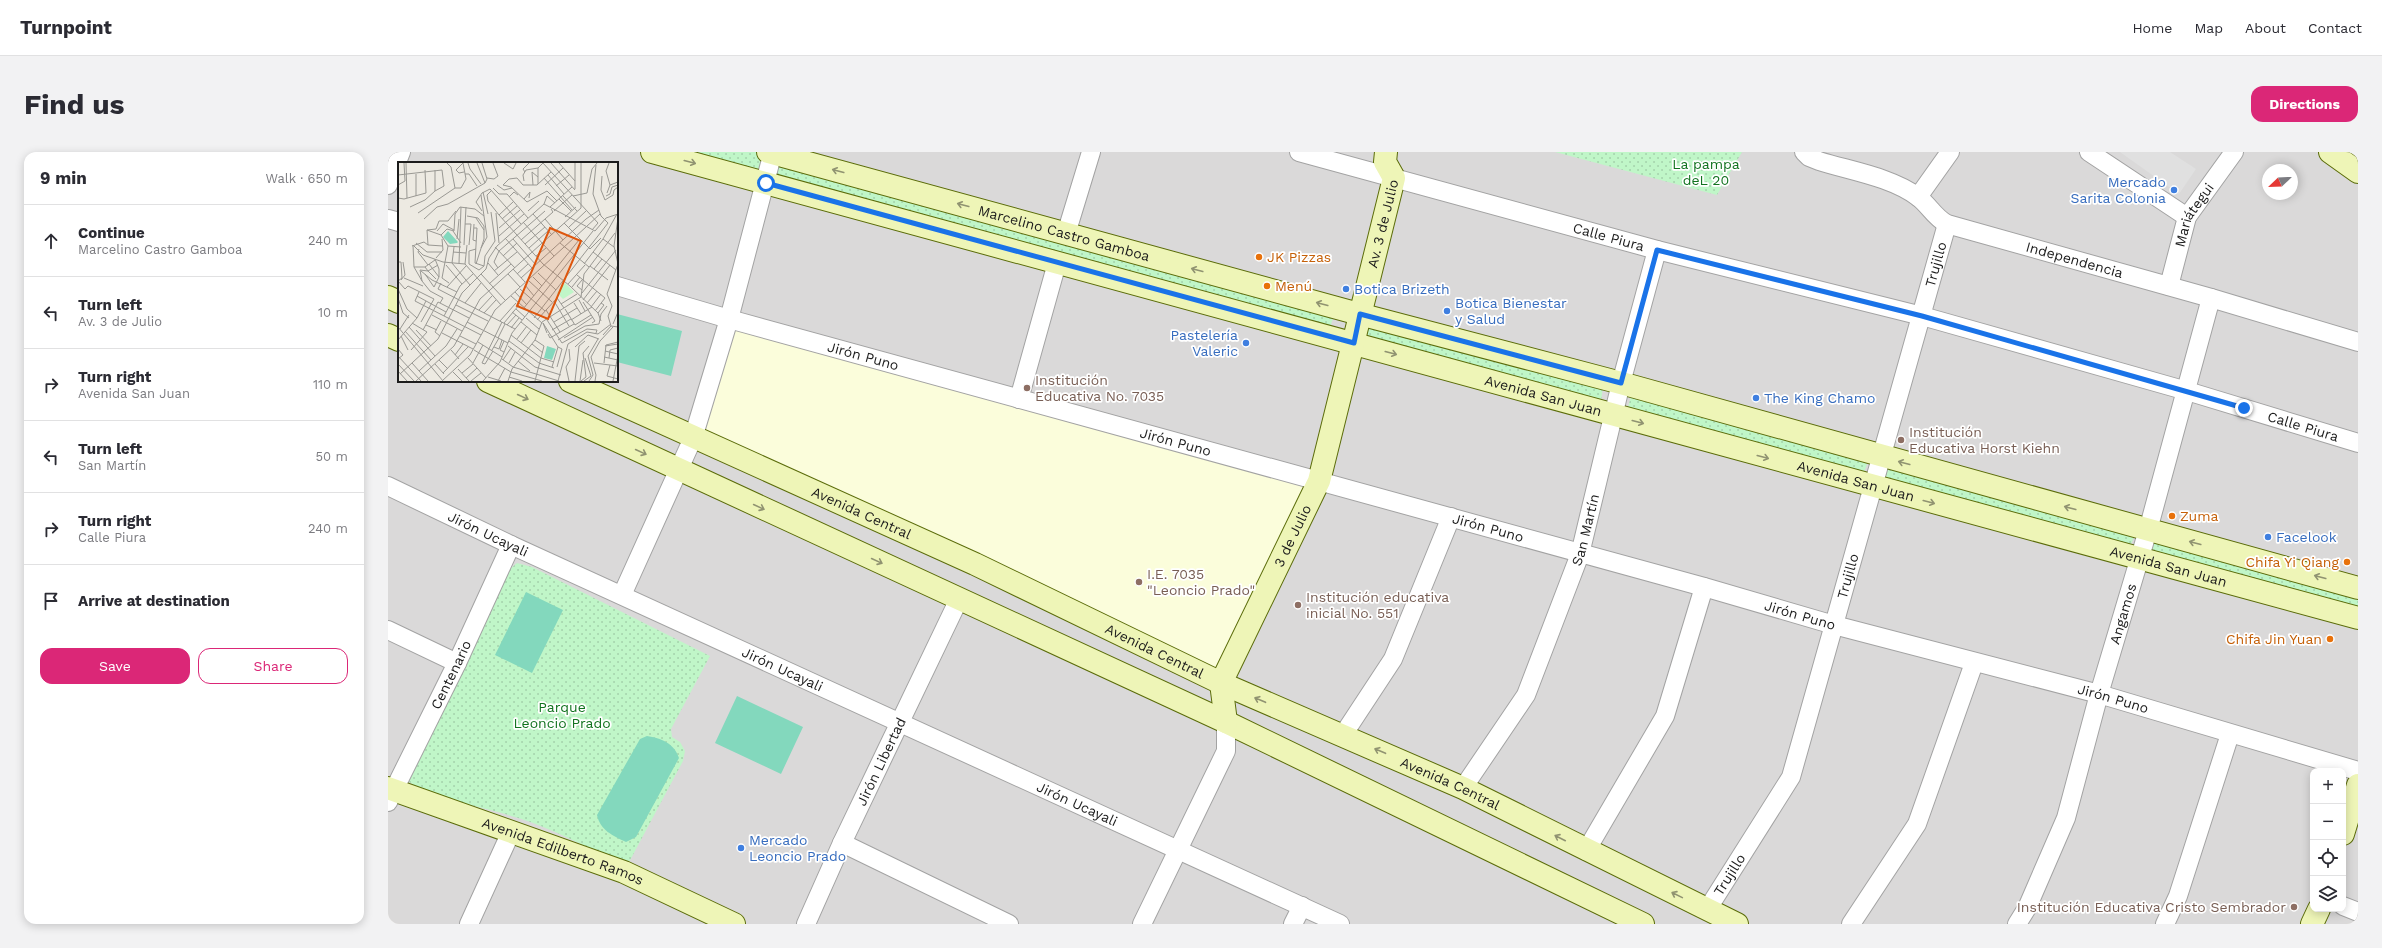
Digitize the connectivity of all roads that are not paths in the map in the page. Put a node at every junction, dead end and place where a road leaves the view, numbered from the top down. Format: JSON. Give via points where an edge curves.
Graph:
{"nodes":[{"id":1,"x":401,"y":152,"type":"edge"},
{"id":2,"x":652,"y":152,"type":"edge"},
{"id":3,"x":772,"y":152,"type":"edge"},
{"id":4,"x":1091,"y":152,"type":"edge"},
{"id":5,"x":1299,"y":152,"type":"edge"},
{"id":6,"x":1386,"y":152,"type":"edge"},
{"id":7,"x":1804,"y":152,"type":"edge"},
{"id":8,"x":1950,"y":152,"type":"edge"},
{"id":9,"x":2089,"y":152,"type":"edge"},
{"id":10,"x":2234,"y":152,"type":"edge"},
{"id":11,"x":2330,"y":152,"type":"edge"},
{"id":12,"x":2358,"y":172,"type":"edge"},
{"id":13,"x":1394,"y":178,"type":"junction"},
{"id":14,"x":766,"y":183,"type":"junction"},
{"id":15,"x":388,"y":185,"type":"edge"},
{"id":16,"x":1918,"y":197,"type":"junction"},
{"id":17,"x":2187,"y":217,"type":"junction"},
{"id":18,"x":388,"y":219,"type":"edge"},
{"id":19,"x":398,"y":222,"type":"edge"},
{"id":20,"x":1947,"y":224,"type":"junction"},
{"id":21,"x":1066,"y":234,"type":"junction"},
{"id":22,"x":1657,"y":250,"type":"junction"},
{"id":23,"x":1057,"y":263,"type":"junction"},
{"id":24,"x":618,"y":286,"type":"edge"},
{"id":25,"x":2169,"y":286,"type":"junction"},
{"id":26,"x":388,"y":297,"type":"edge"},
{"id":27,"x":2211,"y":298,"type":"junction"},
{"id":28,"x":398,"y":302,"type":"edge"},
{"id":29,"x":1360,"y":314,"type":"junction"},
{"id":30,"x":1922,"y":316,"type":"junction"},
{"id":31,"x":729,"y":319,"type":"junction"},
{"id":32,"x":388,"y":335,"type":"edge"},
{"id":33,"x":398,"y":340,"type":"edge"},
{"id":34,"x":2358,"y":342,"type":"edge"},
{"id":35,"x":1354,"y":343,"type":"junction"},
{"id":36,"x":490,"y":382,"type":"edge"},
{"id":37,"x":572,"y":382,"type":"edge"},
{"id":38,"x":1621,"y":383,"type":"junction"},
{"id":39,"x":2186,"y":391,"type":"junction"},
{"id":40,"x":1020,"y":398,"type":"junction"},
{"id":41,"x":1613,"y":415,"type":"junction"},
{"id":42,"x":693,"y":438,"type":"junction"},
{"id":43,"x":2358,"y":443,"type":"edge"},
{"id":44,"x":1881,"y":456,"type":"junction"},
{"id":45,"x":678,"y":469,"type":"junction"},
{"id":46,"x":1319,"y":481,"type":"junction"},
{"id":47,"x":388,"y":486,"type":"edge"},
{"id":48,"x":1872,"y":487,"type":"junction"},
{"id":49,"x":1451,"y":517,"type":"junction"},
{"id":50,"x":2148,"y":530,"type":"junction"},
{"id":51,"x":511,"y":545,"type":"junction"},
{"id":52,"x":1580,"y":554,"type":"junction"},
{"id":53,"x":2139,"y":560,"type":"junction"},
{"id":54,"x":1704,"y":587,"type":"junction"},
{"id":55,"x":2358,"y":588,"type":"edge"},
{"id":56,"x":622,"y":596,"type":"junction"},
{"id":57,"x":959,"y":599,"type":"junction"},
{"id":58,"x":2358,"y":618,"type":"edge"},
{"id":59,"x":1834,"y":625,"type":"junction"},
{"id":60,"x":388,"y":630,"type":"edge"},
{"id":61,"x":457,"y":663,"type":"junction"},
{"id":62,"x":1974,"y":663,"type":"junction"},
{"id":63,"x":1222,"y":683,"type":"junction"},
{"id":64,"x":2099,"y":694,"type":"junction"},
{"id":65,"x":901,"y":722,"type":"junction"},
{"id":66,"x":1226,"y":722,"type":"junction"},
{"id":67,"x":2230,"y":734,"type":"junction"},
{"id":68,"x":1343,"y":735,"type":"junction"},
{"id":69,"x":2358,"y":771,"type":"edge"},
{"id":70,"x":2358,"y":785,"type":"edge"},
{"id":71,"x":1463,"y":788,"type":"junction"},
{"id":72,"x":390,"y":794,"type":"edge"},
{"id":73,"x":2346,"y":824,"type":"edge"},
{"id":74,"x":511,"y":832,"type":"junction"},
{"id":75,"x":842,"y":843,"type":"junction"},
{"id":76,"x":1178,"y":849,"type":"junction"},
{"id":77,"x":1586,"y":851,"type":"junction"},
{"id":78,"x":1302,"y":906,"type":"junction"},
{"id":79,"x":2346,"y":907,"type":"edge"},
{"id":80,"x":1707,"y":910,"type":"junction"},
{"id":81,"x":2317,"y":912,"type":"edge"},
{"id":82,"x":2358,"y":912,"type":"edge"},
{"id":83,"x":469,"y":924,"type":"edge"},
{"id":84,"x":734,"y":924,"type":"edge"},
{"id":85,"x":806,"y":924,"type":"edge"},
{"id":86,"x":1009,"y":924,"type":"edge"},
{"id":87,"x":1142,"y":924,"type":"edge"},
{"id":88,"x":1293,"y":924,"type":"edge"},
{"id":89,"x":1340,"y":924,"type":"edge"},
{"id":90,"x":1643,"y":924,"type":"edge"},
{"id":91,"x":1737,"y":924,"type":"edge"},
{"id":92,"x":1851,"y":924,"type":"edge"},
{"id":93,"x":2017,"y":924,"type":"edge"},
{"id":94,"x":2165,"y":924,"type":"edge"},
{"id":95,"x":2312,"y":924,"type":"edge"}],
"edges":[{"from":1,"to":15,"type":"street"},
{"from":2,"to":14,"type":"main road","one_way":true},
{"from":3,"to":14,"type":"street"},
{"from":21,"to":3,"type":"main road","name":"Marcelino Castro Gamboa","one_way":true},
{"from":4,"to":21,"type":"street"},
{"from":5,"to":13,"type":"street","name":"Calle Piura"},
{"from":6,"to":13,"type":"main road","name":"Av. 3 de Julio","via":[[1385,162]]},
{"from":7,"to":16,"type":"street","name":"Independencia","via":[[1819,161],[1890,183]]},
{"from":8,"to":16,"type":"street"},
{"from":9,"to":17,"type":"street"},
{"from":10,"to":17,"type":"street","name":"Mariátegui"},
{"from":11,"to":12,"type":"main road"},
{"from":13,"to":22,"type":"street","name":"Calle Piura"},
{"from":13,"to":29,"type":"main road","name":"Av. 3 de Julio"},
{"from":14,"to":23,"type":"main road"},
{"from":14,"to":31,"type":"street"},
{"from":16,"to":20,"type":"street","name":"Independencia","via":[[1936,218]]},
{"from":17,"to":25,"type":"street","name":"Mariátegui"},
{"from":18,"to":19,"type":"street"},
{"from":20,"to":25,"type":"street","name":"Independencia"},
{"from":20,"to":30,"type":"street","name":"Trujillo"},
{"from":29,"to":21,"type":"main road","name":"Marcelino Castro Gamboa","one_way":true},
{"from":22,"to":30,"type":"street","name":"Calle Piura"},
{"from":22,"to":38,"type":"street","name":"San Martín"},
{"from":23,"to":35,"type":"main road"},
{"from":23,"to":40,"type":"street"},
{"from":24,"to":31,"type":"street","name":"Jirón Puno"},
{"from":25,"to":27,"type":"street","name":"Independencia"},
{"from":26,"to":28,"type":"main road"},
{"from":27,"to":34,"type":"street","name":"Independencia"},
{"from":27,"to":39,"type":"street","name":"Angamos"},
{"from":29,"to":35,"type":"main road","name":"Av. 3 de Julio"},
{"from":29,"to":38,"type":"main road"},
{"from":30,"to":39,"type":"street","name":"Calle Piura"},
{"from":30,"to":44,"type":"street","name":"Trujillo"},
{"from":31,"to":40,"type":"street","name":"Jirón Puno"},
{"from":31,"to":42,"type":"street"},
{"from":32,"to":33,"type":"main road"},
{"from":35,"to":41,"type":"main road","name":"Avenida San Juan","one_way":true},
{"from":35,"to":46,"type":"main road","name":"3 de Julio"},
{"from":36,"to":45,"type":"main road","one_way":true},
{"from":37,"to":42,"type":"main road","name":"Avenida Central"},
{"from":38,"to":41,"type":"street","name":"San Martín"},
{"from":38,"to":44,"type":"main road"},
{"from":39,"to":43,"type":"street","name":"Calle Piura"},
{"from":39,"to":50,"type":"street","name":"Angamos"},
{"from":40,"to":46,"type":"street","name":"Jirón Puno"},
{"from":41,"to":48,"type":"main road","name":"Avenida San Juan","one_way":true},
{"from":41,"to":52,"type":"street","name":"San Martín"},
{"from":42,"to":45,"type":"street"},
{"from":42,"to":63,"type":"main road","name":"Avenida Central","via":[[975,564]]},
{"from":44,"to":48,"type":"street","name":"Trujillo"},
{"from":50,"to":44,"type":"main road","one_way":true},
{"from":45,"to":56,"type":"street"},
{"from":45,"to":57,"type":"main road","one_way":true},
{"from":46,"to":49,"type":"street","name":"Jirón Puno"},
{"from":46,"to":63,"type":"main road","name":"3 de Julio"},
{"from":47,"to":51,"type":"street","name":"Jirón Ucayali"},
{"from":48,"to":53,"type":"main road","name":"Avenida San Juan","one_way":true},
{"from":48,"to":59,"type":"street","name":"Trujillo"},
{"from":49,"to":52,"type":"street","name":"Jirón Puno"},
{"from":49,"to":68,"type":"street","via":[[1393,658]]},
{"from":50,"to":53,"type":"street","name":"Angamos"},
{"from":55,"to":50,"type":"main road","one_way":true},
{"from":51,"to":56,"type":"street","name":"Jirón Ucayali"},
{"from":51,"to":61,"type":"street","name":"Centenario"},
{"from":52,"to":54,"type":"street","name":"Jirón Puno"},
{"from":52,"to":71,"type":"street","name":"San Martín","via":[[1526,695]]},
{"from":53,"to":58,"type":"main road","name":"Avenida San Juan"},
{"from":53,"to":64,"type":"street","name":"Angamos"},
{"from":54,"to":59,"type":"street","name":"Jirón Puno"},
{"from":54,"to":77,"type":"street","via":[[1665,716]]},
{"from":56,"to":65,"type":"street","name":"Jirón Ucayali"},
{"from":57,"to":65,"type":"street","name":"Jirón Libertad"},
{"from":57,"to":66,"type":"main road"},
{"from":59,"to":62,"type":"street","name":"Jirón Puno"},
{"from":59,"to":80,"type":"street","name":"Trujillo","via":[[1790,776]]},
{"from":60,"to":61,"type":"street"},
{"from":61,"to":72,"type":"street","name":"Centenario"},
{"from":62,"to":64,"type":"street","name":"Jirón Puno"},
{"from":62,"to":92,"type":"street","via":[[1917,824]]},
{"from":63,"to":66,"type":"main road"},
{"from":68,"to":63,"type":"main road","name":"Avenida Central","one_way":true},
{"from":64,"to":67,"type":"street","name":"Jirón Puno"},
{"from":64,"to":93,"type":"street","name":"Angamos","via":[[2066,818],[2027,908]]},
{"from":65,"to":75,"type":"street","name":"Jirón Libertad"},
{"from":65,"to":76,"type":"street","name":"Jirón Ucayali"},
{"from":66,"to":76,"type":"street","via":[[1226,751]]},
{"from":66,"to":90,"type":"main road"},
{"from":67,"to":69,"type":"street","name":"Jirón Puno"},
{"from":67,"to":94,"type":"street","via":[[2178,896]]},
{"from":71,"to":68,"type":"main road","name":"Avenida Central","one_way":true},
{"from":70,"to":73,"type":"main road"},
{"from":77,"to":71,"type":"main road","name":"Avenida Central","one_way":true},
{"from":72,"to":74,"type":"main road","name":"Avenida Edilberto Ramos"},
{"from":74,"to":83,"type":"street"},
{"from":74,"to":84,"type":"main road","name":"Avenida Edilberto Ramos","via":[[624,872]]},
{"from":75,"to":85,"type":"street","name":"Jirón Libertad"},
{"from":75,"to":86,"type":"street"},
{"from":76,"to":78,"type":"street","name":"Jirón Ucayali"},
{"from":76,"to":87,"type":"street"},
{"from":80,"to":77,"type":"main road","name":"Avenida Central","one_way":true},
{"from":78,"to":88,"type":"street"},
{"from":78,"to":89,"type":"street","name":"Jirón Ucayali"},
{"from":79,"to":82,"type":"street"},
{"from":80,"to":91,"type":"main road","name":"Avenida Central"},
{"from":81,"to":95,"type":"main road"}]}
